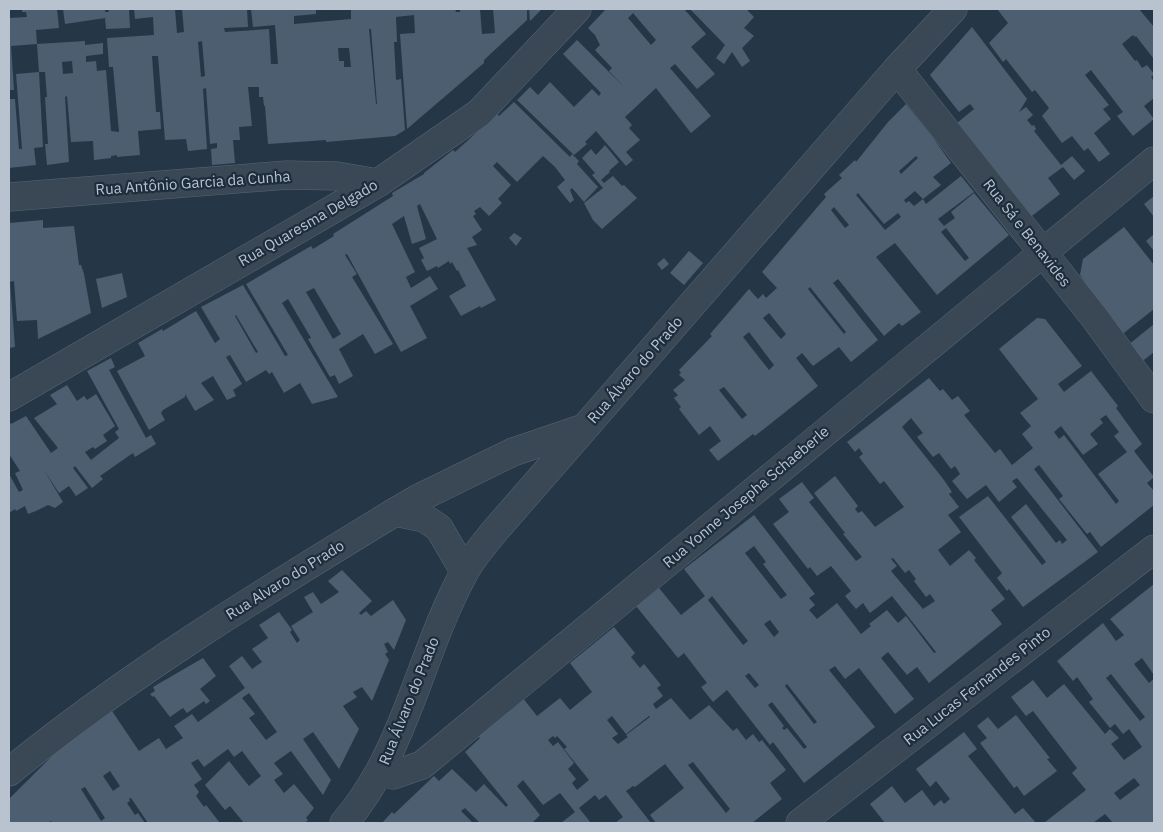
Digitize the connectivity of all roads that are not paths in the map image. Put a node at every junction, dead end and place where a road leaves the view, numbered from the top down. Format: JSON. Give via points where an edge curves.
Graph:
{"nodes":[{"id":1,"x":577,"y":9,"type":"edge"},
{"id":2,"x":953,"y":9,"type":"edge"},
{"id":3,"x":897,"y":69,"type":"junction"},
{"id":4,"x":1154,"y":161,"type":"edge"},
{"id":5,"x":378,"y":183,"type":"junction"},
{"id":6,"x":9,"y":197,"type":"edge"},
{"id":7,"x":1042,"y":252,"type":"junction"},
{"id":8,"x":9,"y":397,"type":"edge"},
{"id":9,"x":1154,"y":399,"type":"edge"},
{"id":10,"x":584,"y":428,"type":"junction"},
{"id":11,"x":395,"y":512,"type":"junction"},
{"id":12,"x":1154,"y":549,"type":"edge"},
{"id":13,"x":464,"y":571,"type":"junction"},
{"id":14,"x":380,"y":771,"type":"junction"},
{"id":15,"x":9,"y":772,"type":"edge"},
{"id":16,"x":344,"y":823,"type":"edge"},
{"id":17,"x":800,"y":823,"type":"edge"}],
"edges":[{"from":1,"to":5,"type":"street","name":"Rua Quaresma Delgado","via":[[478,113]]},
{"from":2,"to":3,"type":"street","name":"Rua Álvaro do Prado"},
{"from":3,"to":7,"type":"street","name":"Rua Sá e Benavides"},
{"from":3,"to":10,"type":"street","name":"Rua Álvaro do Prado"},
{"from":4,"to":7,"type":"street","name":"Rua Yonne Josepha Schaeberle"},
{"from":5,"to":6,"type":"street","name":"Rua Antônio Garcia da Cunha","via":[[337,176],[287,175]]},
{"from":5,"to":8,"type":"street","name":"Rua Quaresma Delgado"},
{"from":7,"to":9,"type":"street","name":"Rua Sá e Benavides"},
{"from":7,"to":14,"type":"street","name":"Rua Yonne Josepha Schaeberle","via":[[422,765],[393,775]]},
{"from":10,"to":11,"type":"street","name":"Rua Alvaro do Prado","via":[[513,452]]},
{"from":10,"to":13,"type":"street","name":"Rua Álvaro do Prado","via":[[492,532]]},
{"from":11,"to":13,"type":"street","via":[[424,518],[439,528]]},
{"from":11,"to":15,"type":"street","name":"Rua Alvaro do Prado","via":[[235,611],[115,691]]},
{"from":12,"to":17,"type":"street","name":"Rua Lucas Fernandes Pinto"},
{"from":13,"to":14,"type":"street","name":"Rua Álvaro do Prado"},
{"from":14,"to":16,"type":"street"}]}
